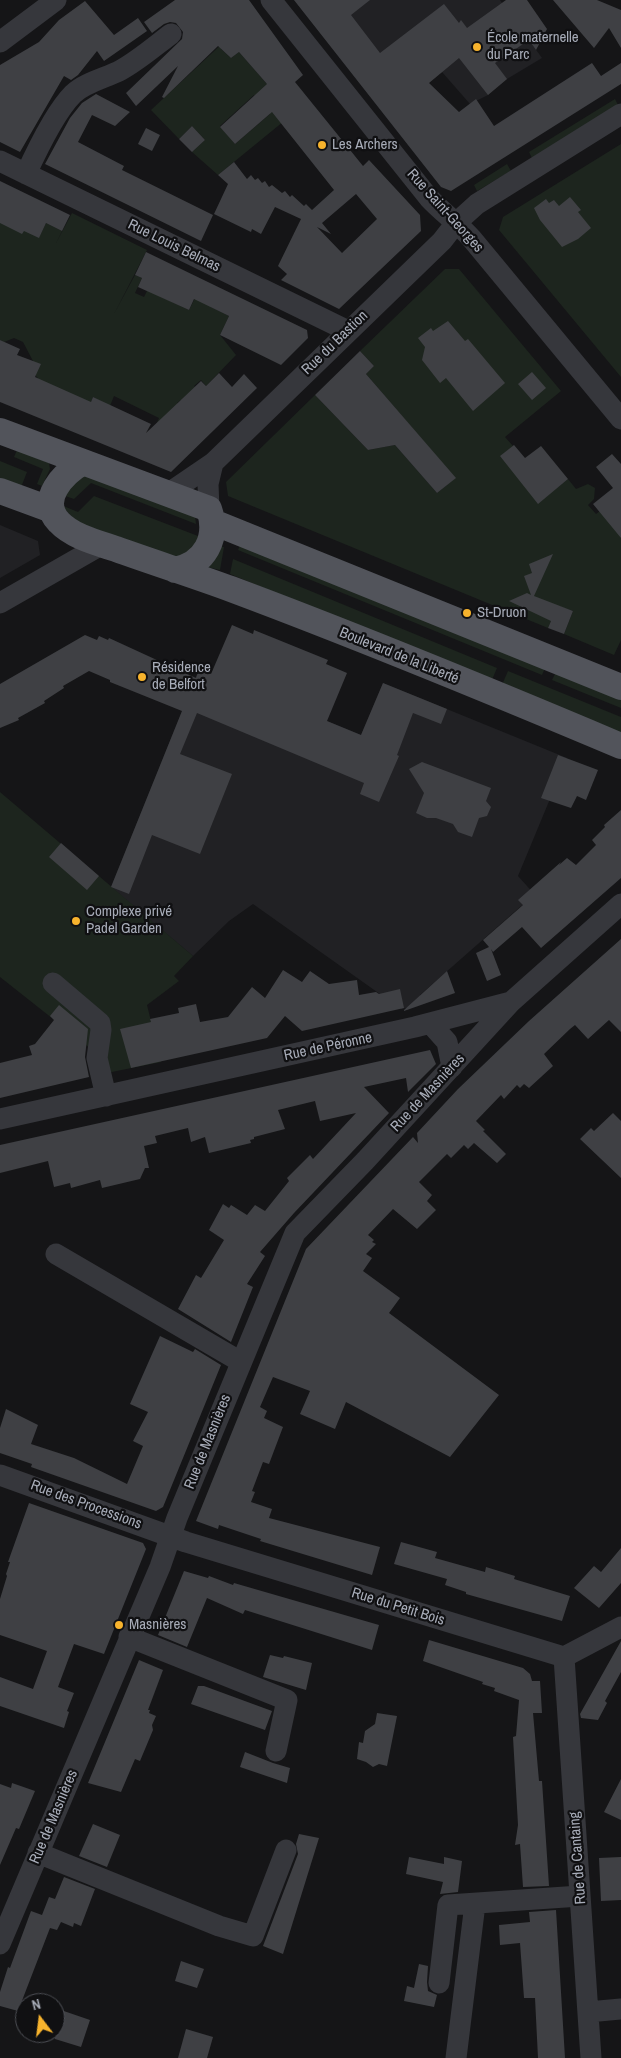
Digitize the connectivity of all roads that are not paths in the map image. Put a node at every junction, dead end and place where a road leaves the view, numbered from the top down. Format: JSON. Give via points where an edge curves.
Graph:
{"nodes":[{"id":1,"x":56,"y":0,"type":"edge"},
{"id":2,"x":271,"y":0,"type":"edge"},
{"id":3,"x":171,"y":34,"type":"dead end"},
{"id":4,"x":0,"y":42,"type":"edge"},
{"id":5,"x":621,"y":114,"type":"edge"},
{"id":6,"x":0,"y":161,"type":"edge"},
{"id":7,"x":26,"y":174,"type":"junction"},
{"id":8,"x":456,"y":223,"type":"junction"},
{"id":9,"x":348,"y":331,"type":"junction"},
{"id":10,"x":621,"y":419,"type":"edge"},
{"id":11,"x":0,"y":431,"type":"edge"},
{"id":12,"x":83,"y":462,"type":"junction"},
{"id":13,"x":213,"y":463,"type":"junction"},
{"id":14,"x":0,"y":491,"type":"edge"},
{"id":15,"x":168,"y":493,"type":"junction"},
{"id":16,"x":211,"y":515,"type":"junction"},
{"id":17,"x":60,"y":520,"type":"junction"},
{"id":18,"x":102,"y":544,"type":"junction"},
{"id":19,"x":61,"y":569,"type":"junction"},
{"id":20,"x":175,"y":570,"type":"junction"},
{"id":21,"x":0,"y":603,"type":"edge"},
{"id":22,"x":621,"y":687,"type":"edge"},
{"id":23,"x":621,"y":746,"type":"edge"},
{"id":24,"x":621,"y":904,"type":"edge"},
{"id":25,"x":53,"y":982,"type":"dead end"},
{"id":26,"x":511,"y":1002,"type":"junction"},
{"id":27,"x":430,"y":1023,"type":"junction"},
{"id":28,"x":452,"y":1067,"type":"junction"},
{"id":29,"x":106,"y":1096,"type":"junction"},
{"id":30,"x":0,"y":1119,"type":"edge"},
{"id":31,"x":56,"y":1254,"type":"dead end"},
{"id":32,"x":241,"y":1362,"type":"junction"},
{"id":33,"x":0,"y":1475,"type":"edge"},
{"id":34,"x":172,"y":1536,"type":"junction"},
{"id":35,"x":621,"y":1627,"type":"edge"},
{"id":36,"x":129,"y":1637,"type":"junction"},
{"id":37,"x":564,"y":1657,"type":"junction"},
{"id":38,"x":276,"y":1751,"type":"dead end"},
{"id":39,"x":286,"y":1850,"type":"dead end"},
{"id":40,"x":38,"y":1853,"type":"junction"},
{"id":41,"x":580,"y":1896,"type":"junction"},
{"id":42,"x":475,"y":1904,"type":"junction"},
{"id":43,"x":0,"y":1944,"type":"edge"},
{"id":44,"x":439,"y":1983,"type":"dead end"},
{"id":45,"x":621,"y":2009,"type":"edge"},
{"id":46,"x":588,"y":2012,"type":"junction"},
{"id":47,"x":456,"y":2058,"type":"edge"},
{"id":48,"x":591,"y":2058,"type":"edge"}],
"edges":[{"from":1,"to":4,"type":"street"},
{"from":2,"to":8,"type":"street","name":"Rue Saint-Georges","via":[[429,198]]},
{"from":3,"to":7,"type":"street","via":[[122,70],[84,86],[74,94],[63,106]]},
{"from":5,"to":8,"type":"street","name":"Rue du Bastion","via":[[484,198]]},
{"from":6,"to":7,"type":"street","name":"Rue Louis Belmas"},
{"from":7,"to":9,"type":"street","name":"Rue Louis Belmas"},
{"from":8,"to":9,"type":"street","name":"Rue du Bastion","via":[[442,241]]},
{"from":8,"to":10,"type":"street","name":"Rue Saint-Georges"},
{"from":9,"to":13,"type":"street","name":"Rue du Bastion"},
{"from":11,"to":12,"type":"main road"},
{"from":12,"to":15,"type":"main road"},
{"from":12,"to":17,"type":"main road","via":[[69,470],[52,496]]},
{"from":13,"to":15,"type":"street","name":"Rue du Bastion"},
{"from":13,"to":16,"type":"street","via":[[208,484]]},
{"from":14,"to":17,"type":"main road","name":"Boulevard de la Liberté"},
{"from":15,"to":16,"type":"main road"},
{"from":16,"to":20,"type":"main road","via":[[211,537],[205,553],[192,565]]},
{"from":16,"to":22,"type":"main road"},
{"from":17,"to":18,"type":"main road","name":"Boulevard de la Liberté"},
{"from":17,"to":19,"type":"street"},
{"from":18,"to":19,"type":"street"},
{"from":18,"to":20,"type":"main road","name":"Boulevard de la Liberté"},
{"from":19,"to":21,"type":"street"},
{"from":20,"to":23,"type":"main road","name":"Boulevard de la Liberté","via":[[238,592]]},
{"from":24,"to":26,"type":"street","name":"Rue de Péronne"},
{"from":25,"to":29,"type":"street","via":[[100,1023],[97,1058]]},
{"from":26,"to":27,"type":"street","name":"Rue de Péronne"},
{"from":26,"to":28,"type":"street","name":"Rue de Masnières"},
{"from":27,"to":28,"type":"street","via":[[447,1042]]},
{"from":27,"to":29,"type":"street","name":"Rue de Péronne"},
{"from":28,"to":32,"type":"street","name":"Rue de Masnières","via":[[295,1233]]},
{"from":29,"to":30,"type":"street","name":"Rue de Péronne"},
{"from":31,"to":32,"type":"street"},
{"from":32,"to":34,"type":"street","name":"Rue de Masnières"},
{"from":33,"to":34,"type":"street","name":"Rue des Processions"},
{"from":34,"to":36,"type":"street","name":"Rue de Masnières"},
{"from":34,"to":37,"type":"street","name":"Rue du Petit Bois"},
{"from":35,"to":37,"type":"street"},
{"from":36,"to":38,"type":"street","via":[[287,1700]]},
{"from":36,"to":40,"type":"street","name":"Rue de Masnières"},
{"from":37,"to":41,"type":"street","name":"Rue de Cantaing"},
{"from":39,"to":40,"type":"street","via":[[253,1936],[219,1926]]},
{"from":40,"to":43,"type":"street","name":"Rue de Masnières"},
{"from":41,"to":42,"type":"street"},
{"from":41,"to":46,"type":"street","name":"Rue de Cantaing"},
{"from":42,"to":44,"type":"street","via":[[448,1905]]},
{"from":42,"to":47,"type":"street"},
{"from":45,"to":46,"type":"street"},
{"from":46,"to":48,"type":"street","name":"Rue de Cantaing"}]}
